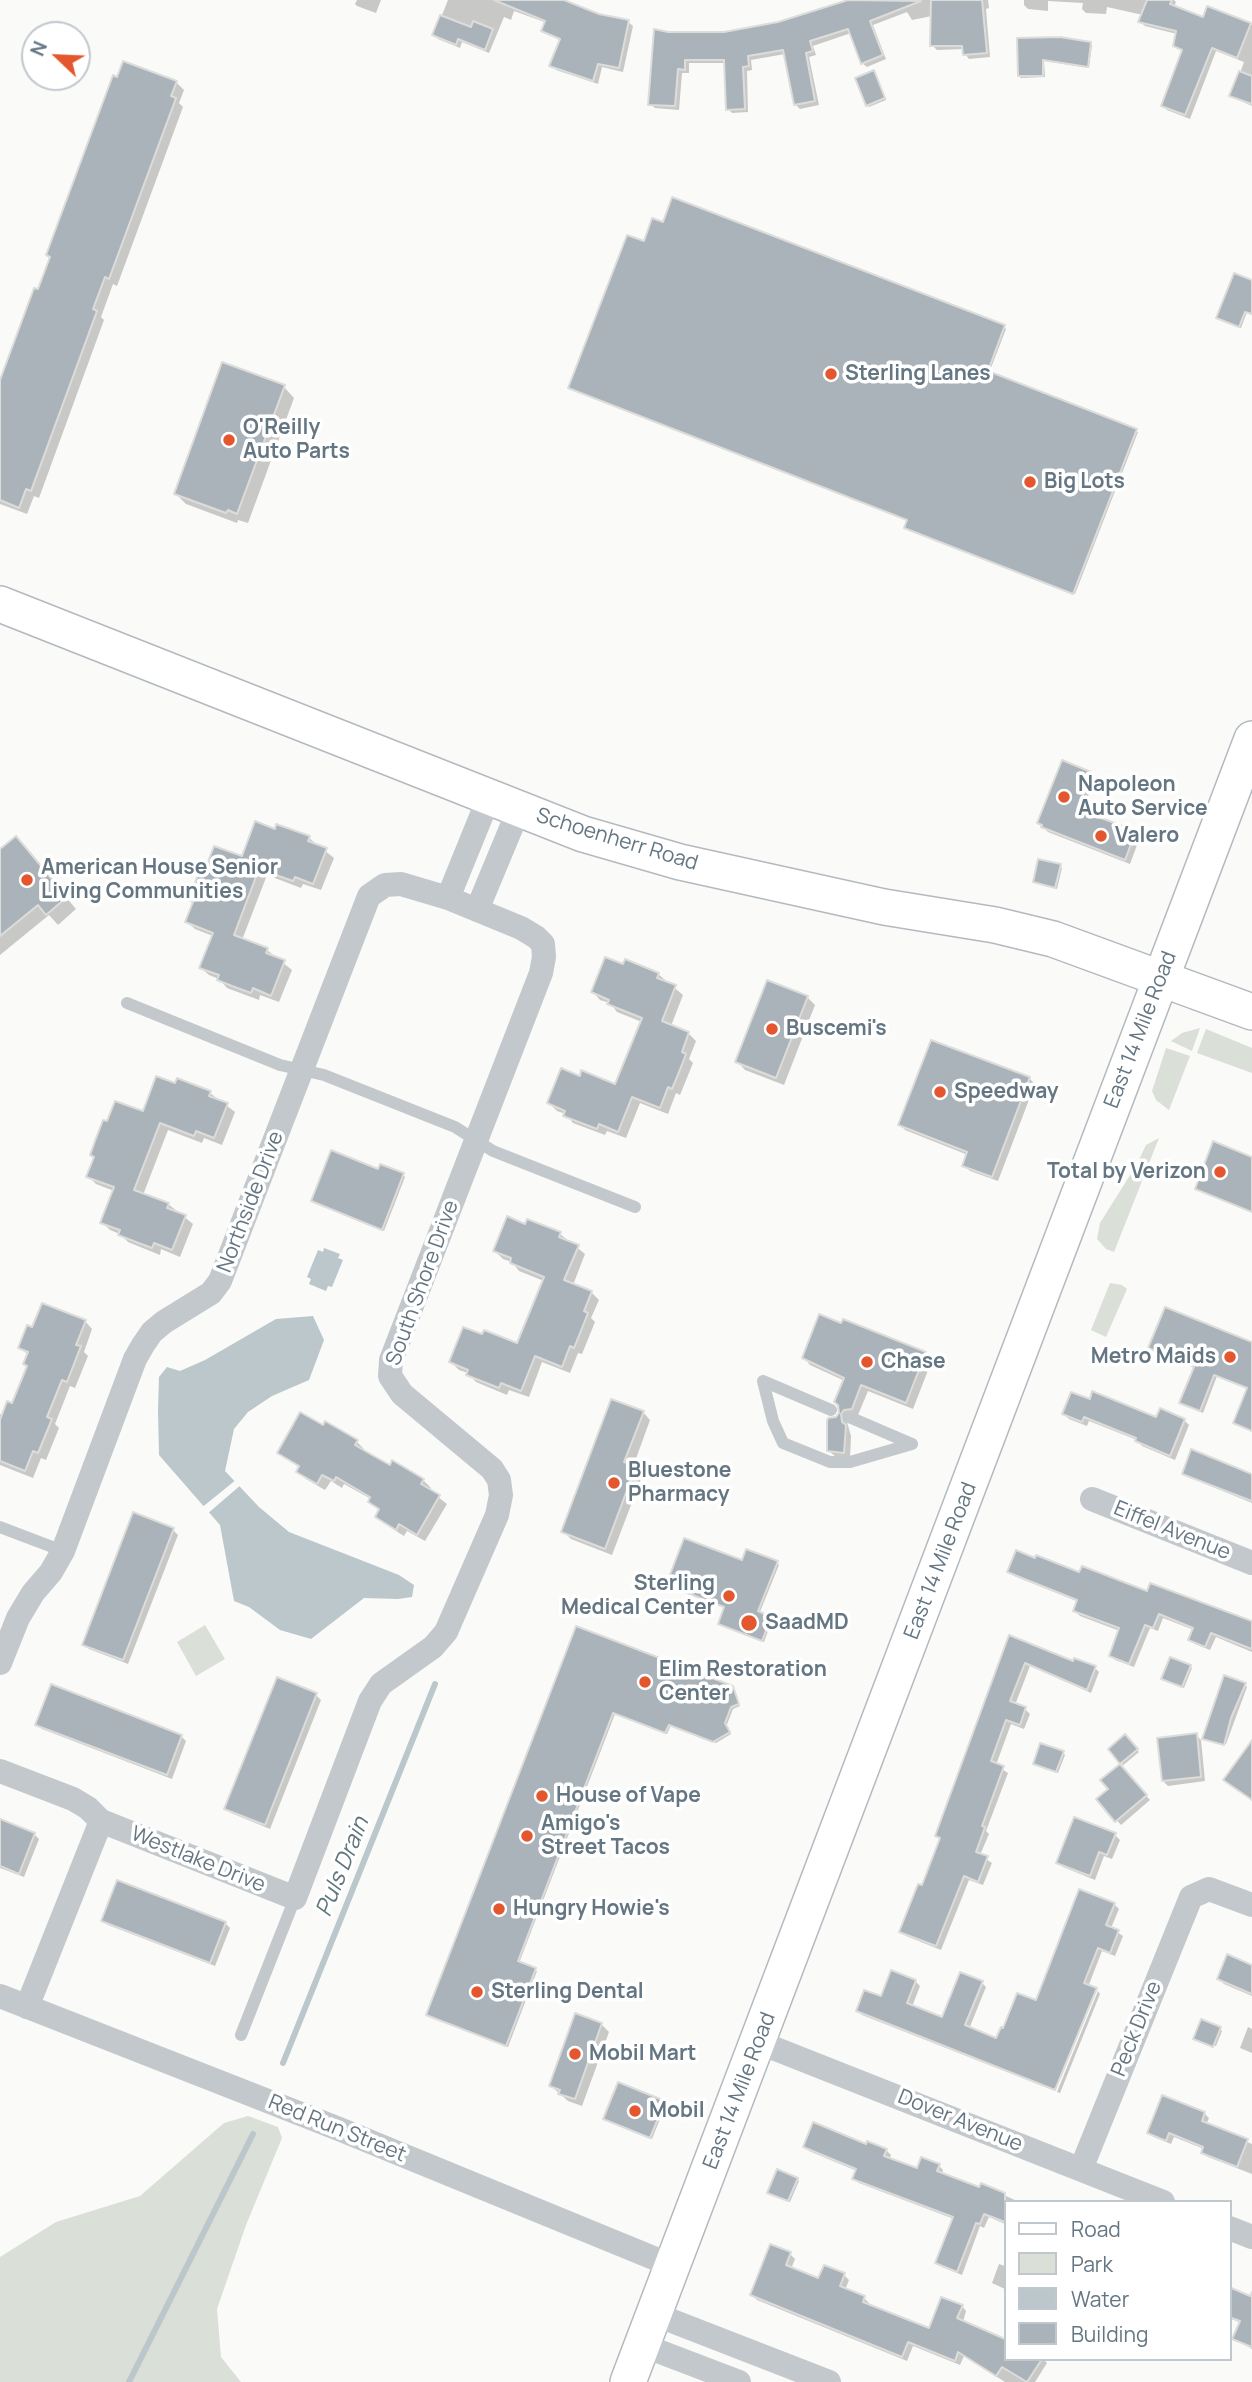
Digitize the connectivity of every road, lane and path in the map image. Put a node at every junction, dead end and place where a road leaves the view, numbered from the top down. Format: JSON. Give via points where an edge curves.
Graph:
{"nodes":[{"id":1,"x":0,"y":604,"type":"edge"},
{"id":2,"x":1252,"y":739,"type":"edge"},
{"id":3,"x":504,"y":803,"type":"junction"},
{"id":4,"x":462,"y":904,"type":"junction"},
{"id":5,"x":1162,"y":977,"type":"junction"},
{"id":6,"x":127,"y":1003,"type":"dead end"},
{"id":7,"x":1252,"y":1013,"type":"edge"},
{"id":8,"x":302,"y":1070,"type":"junction"},
{"id":9,"x":476,"y":1140,"type":"junction"},
{"id":10,"x":635,"y":1206,"type":"dead end"},
{"id":11,"x":831,"y":1410,"type":"dead end"},
{"id":12,"x":849,"y":1417,"type":"dead end"},
{"id":13,"x":1092,"y":1499,"type":"dead end"},
{"id":14,"x":0,"y":1527,"type":"edge"},
{"id":15,"x":63,"y":1551,"type":"junction"},
{"id":16,"x":1252,"y":1563,"type":"edge"},
{"id":17,"x":0,"y":1663,"type":"edge"},
{"id":18,"x":0,"y":1771,"type":"edge"},
{"id":19,"x":101,"y":1821,"type":"junction"},
{"id":20,"x":295,"y":1898,"type":"junction"},
{"id":21,"x":1252,"y":1905,"type":"edge"},
{"id":22,"x":0,"y":1996,"type":"edge"},
{"id":23,"x":27,"y":2007,"type":"junction"},
{"id":24,"x":242,"y":2035,"type":"dead end"},
{"id":25,"x":758,"y":2042,"type":"junction"},
{"id":26,"x":1081,"y":2169,"type":"junction"},
{"id":27,"x":1158,"y":2200,"type":"edge"},
{"id":28,"x":1231,"y":2229,"type":"edge"},
{"id":29,"x":1252,"y":2237,"type":"edge"},
{"id":30,"x":673,"y":2266,"type":"junction"},
{"id":31,"x":648,"y":2330,"type":"junction"},
{"id":32,"x":628,"y":2382,"type":"edge"},
{"id":33,"x":739,"y":2382,"type":"edge"},
{"id":34,"x":829,"y":2382,"type":"edge"}],
"edges":[{"from":1,"to":3,"type":"main road","name":"Schoenherr Road"},
{"from":2,"to":5,"type":"main road","name":"East 14 Mile Road"},
{"from":3,"to":4,"type":"street"},
{"from":3,"to":5,"type":"main road","name":"Schoenherr Road","via":[[583,834],[680,862],[884,907],[1011,928]]},
{"from":4,"to":8,"type":"street","name":"Northside Drive","via":[[401,884],[385,885],[369,896]]},
{"from":4,"to":9,"type":"street","name":"South Shore Drive","via":[[536,937],[543,944],[544,957]]},
{"from":5,"to":7,"type":"main road","name":"Schoenherr Road"},
{"from":5,"to":25,"type":"main road","name":"East 14 Mile Road"},
{"from":6,"to":8,"type":"lane"},
{"from":8,"to":9,"type":"lane","via":[[455,1127]]},
{"from":8,"to":15,"type":"street","name":"Northside Drive","via":[[220,1282],[211,1293],[152,1332],[135,1359]]},
{"from":9,"to":10,"type":"lane","via":[[493,1151]]},
{"from":9,"to":20,"type":"street","name":"South Shore Drive","via":[[391,1360],[390,1376],[402,1394],[492,1469],[501,1495],[498,1515],[446,1632],[433,1647],[381,1684],[370,1701]]},
{"from":11,"to":12,"type":"lane","via":[[762,1381],[783,1443],[830,1462],[849,1462],[912,1444]]},
{"from":13,"to":16,"type":"street","name":"Eiffel Avenue"},
{"from":14,"to":15,"type":"lane"},
{"from":15,"to":17,"type":"street","name":"Northside Drive","via":[[18,1618]]},
{"from":18,"to":19,"type":"street","name":"Westlake Drive","via":[[73,1799]]},
{"from":19,"to":20,"type":"street","name":"Westlake Drive"},
{"from":19,"to":23,"type":"street"},
{"from":20,"to":24,"type":"lane"},
{"from":21,"to":26,"type":"street","name":"Peck Drive","via":[[1209,1889],[1191,1897]]},
{"from":22,"to":23,"type":"street","name":"Red Run Street"},
{"from":23,"to":30,"type":"street","name":"Red Run Street"},
{"from":25,"to":26,"type":"street","name":"Dover Avenue"},
{"from":25,"to":30,"type":"main road","name":"East 14 Mile Road"},
{"from":26,"to":27,"type":"street","name":"Dover Avenue"},
{"from":28,"to":29,"type":"street"},
{"from":30,"to":31,"type":"main road","name":"East 14 Mile Road"},
{"from":31,"to":32,"type":"main road","name":"East 14 Mile Road"},
{"from":31,"to":33,"type":"street"},
{"from":31,"to":34,"type":"street"}]}
